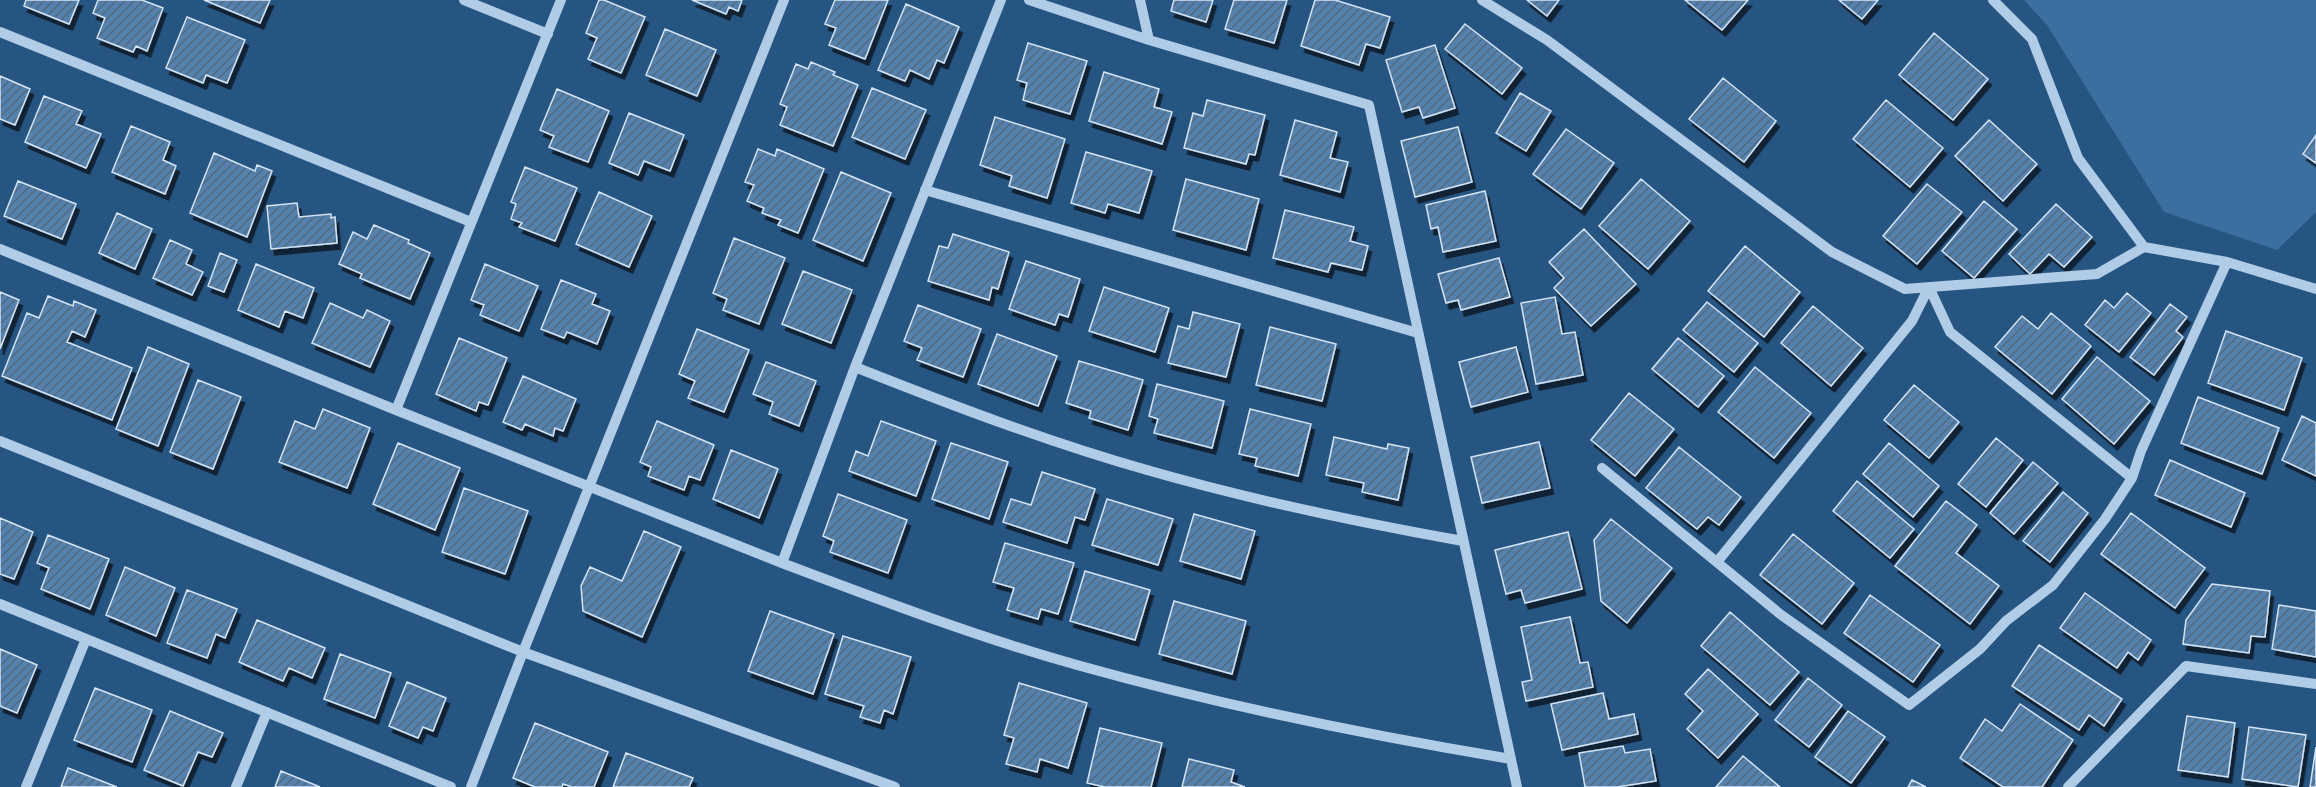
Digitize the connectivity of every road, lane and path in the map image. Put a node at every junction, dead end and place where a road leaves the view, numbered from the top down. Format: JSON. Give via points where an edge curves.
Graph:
{"nodes":[{"id":1,"x":464,"y":0,"type":"edge"},
{"id":2,"x":561,"y":0,"type":"edge"},
{"id":3,"x":784,"y":0,"type":"edge"},
{"id":4,"x":1001,"y":0,"type":"edge"},
{"id":5,"x":1029,"y":0,"type":"edge"},
{"id":6,"x":1140,"y":0,"type":"edge"},
{"id":7,"x":1482,"y":0,"type":"edge"},
{"id":8,"x":1993,"y":0,"type":"edge"},
{"id":9,"x":0,"y":32,"type":"edge"},
{"id":10,"x":548,"y":34,"type":"junction"},
{"id":11,"x":1149,"y":40,"type":"junction"},
{"id":12,"x":925,"y":190,"type":"junction"},
{"id":13,"x":471,"y":222,"type":"junction"},
{"id":14,"x":2144,"y":248,"type":"junction"},
{"id":15,"x":0,"y":249,"type":"edge"},
{"id":16,"x":2227,"y":262,"type":"junction"},
{"id":17,"x":1929,"y":287,"type":"junction"},
{"id":18,"x":2316,"y":289,"type":"edge"},
{"id":19,"x":1418,"y":333,"type":"junction"},
{"id":20,"x":855,"y":367,"type":"junction"},
{"id":21,"x":396,"y":410,"type":"junction"},
{"id":22,"x":0,"y":441,"type":"edge"},
{"id":23,"x":1602,"y":468,"type":"dead end"},
{"id":24,"x":2132,"y":478,"type":"junction"},
{"id":25,"x":588,"y":487,"type":"junction"},
{"id":26,"x":1462,"y":542,"type":"junction"},
{"id":27,"x":1717,"y":562,"type":"junction"},
{"id":28,"x":782,"y":563,"type":"junction"},
{"id":29,"x":0,"y":604,"type":"edge"},
{"id":30,"x":86,"y":639,"type":"junction"},
{"id":31,"x":523,"y":652,"type":"junction"},
{"id":32,"x":2316,"y":684,"type":"edge"},
{"id":33,"x":267,"y":712,"type":"junction"},
{"id":34,"x":1511,"y":759,"type":"junction"},
{"id":35,"x":26,"y":787,"type":"edge"},
{"id":36,"x":237,"y":787,"type":"edge"},
{"id":37,"x":452,"y":787,"type":"edge"},
{"id":38,"x":471,"y":787,"type":"edge"},
{"id":39,"x":895,"y":787,"type":"edge"},
{"id":40,"x":1517,"y":787,"type":"edge"},
{"id":41,"x":2068,"y":787,"type":"edge"}],
"edges":[{"from":1,"to":10,"type":"street"},
{"from":2,"to":10,"type":"street"},
{"from":3,"to":25,"type":"street"},
{"from":4,"to":12,"type":"street"},
{"from":5,"to":11,"type":"street"},
{"from":6,"to":11,"type":"street"},
{"from":7,"to":17,"type":"street","via":[[1546,40],[1832,252],[1905,290]]},
{"from":8,"to":14,"type":"street","via":[[2032,39],[2078,158]]},
{"from":9,"to":13,"type":"street"},
{"from":10,"to":13,"type":"street"},
{"from":11,"to":19,"type":"street","via":[[1369,105]]},
{"from":12,"to":19,"type":"street"},
{"from":12,"to":20,"type":"street"},
{"from":13,"to":21,"type":"street"},
{"from":14,"to":16,"type":"street"},
{"from":14,"to":17,"type":"street","via":[[2097,274]]},
{"from":15,"to":21,"type":"street"},
{"from":16,"to":18,"type":"street"},
{"from":16,"to":24,"type":"street"},
{"from":17,"to":24,"type":"street","via":[[1950,332]]},
{"from":17,"to":27,"type":"street","via":[[1912,321]]},
{"from":19,"to":26,"type":"street"},
{"from":20,"to":26,"type":"street","via":[[1048,439],[1146,470],[1250,498]]},
{"from":20,"to":28,"type":"street"},
{"from":21,"to":25,"type":"street"},
{"from":22,"to":31,"type":"street"},
{"from":23,"to":27,"type":"street"},
{"from":24,"to":27,"type":"street","via":[[2053,585],[1909,705],[1780,614]]},
{"from":25,"to":28,"type":"street"},
{"from":25,"to":31,"type":"street"},
{"from":26,"to":34,"type":"street"},
{"from":28,"to":34,"type":"street","via":[[977,634],[1108,673],[1292,719]]},
{"from":29,"to":30,"type":"street"},
{"from":30,"to":33,"type":"street"},
{"from":30,"to":35,"type":"street"},
{"from":31,"to":38,"type":"street"},
{"from":31,"to":39,"type":"street"},
{"from":32,"to":41,"type":"street","via":[[2186,666]]},
{"from":33,"to":36,"type":"street"},
{"from":33,"to":37,"type":"street"},
{"from":34,"to":40,"type":"street"}]}
